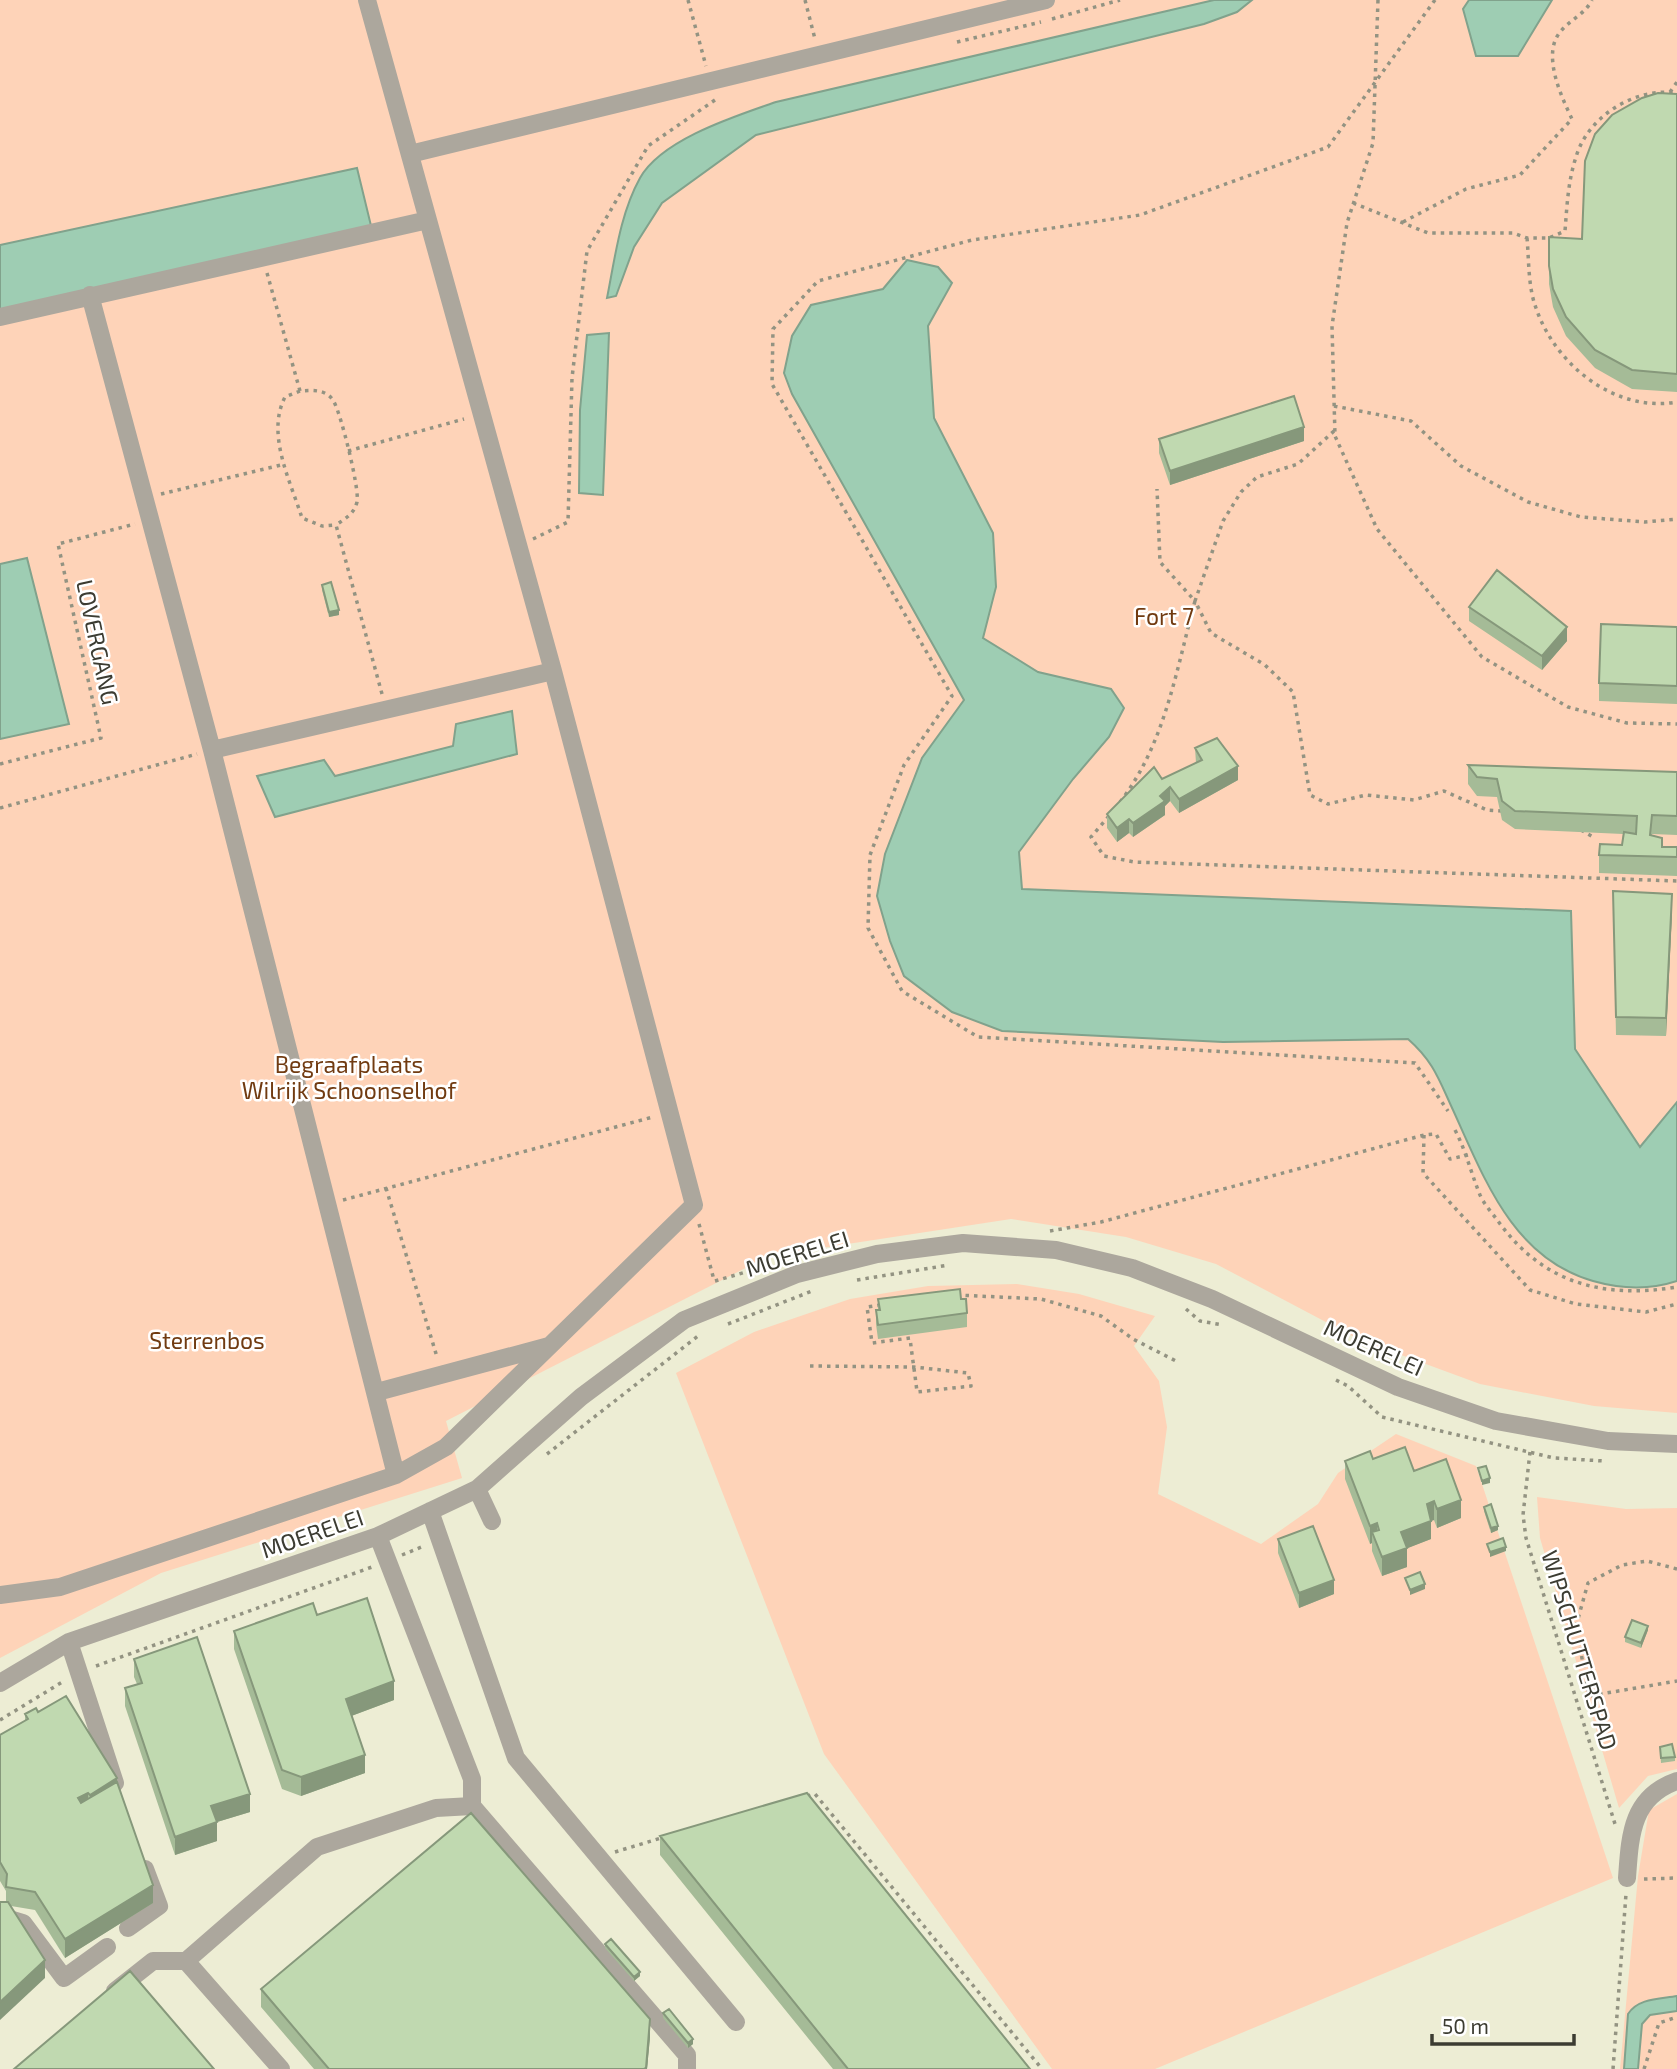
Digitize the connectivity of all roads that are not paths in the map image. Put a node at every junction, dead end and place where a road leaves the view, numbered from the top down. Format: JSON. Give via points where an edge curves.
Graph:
{"nodes":[{"id":1,"x":368,"y":0,"type":"edge"},
{"id":2,"x":1046,"y":0,"type":"edge"},
{"id":3,"x":410,"y":154,"type":"junction"},
{"id":4,"x":428,"y":220,"type":"junction"},
{"id":5,"x":90,"y":295,"type":"junction"},
{"id":6,"x":0,"y":317,"type":"edge"},
{"id":7,"x":553,"y":671,"type":"junction"},
{"id":8,"x":212,"y":750,"type":"junction"},
{"id":9,"x":551,"y":1346,"type":"junction"},
{"id":10,"x":377,"y":1392,"type":"junction"},
{"id":11,"x":1677,"y":1444,"type":"edge"},
{"id":12,"x":396,"y":1475,"type":"junction"},
{"id":13,"x":477,"y":1489,"type":"junction"},
{"id":14,"x":430,"y":1511,"type":"junction"},
{"id":15,"x":492,"y":1521,"type":"dead end"},
{"id":16,"x":378,"y":1536,"type":"junction"},
{"id":17,"x":0,"y":1595,"type":"edge"},
{"id":18,"x":69,"y":1642,"type":"junction"},
{"id":19,"x":0,"y":1683,"type":"edge"},
{"id":20,"x":1677,"y":1781,"type":"edge"},
{"id":21,"x":120,"y":1798,"type":"edge"},
{"id":22,"x":472,"y":1806,"type":"junction"},
{"id":23,"x":137,"y":1846,"type":"edge"},
{"id":24,"x":1635,"y":1879,"type":"road end"},
{"id":25,"x":0,"y":1916,"type":"edge"},
{"id":26,"x":128,"y":1928,"type":"dead end"},
{"id":27,"x":107,"y":1947,"type":"dead end"},
{"id":28,"x":186,"y":1961,"type":"junction"},
{"id":29,"x":101,"y":2003,"type":"edge"},
{"id":30,"x":736,"y":2022,"type":"dead end"},
{"id":31,"x":281,"y":2069,"type":"edge"},
{"id":32,"x":687,"y":2069,"type":"edge"}],
"edges":[{"from":1,"to":3,"type":"street"},
{"from":2,"to":3,"type":"street","via":[[819,56],[713,91]]},
{"from":3,"to":4,"type":"street"},
{"from":4,"to":5,"type":"street"},
{"from":4,"to":7,"type":"street"},
{"from":5,"to":6,"type":"street"},
{"from":5,"to":8,"type":"street"},
{"from":7,"to":8,"type":"street"},
{"from":7,"to":9,"type":"street","via":[[694,1205]]},
{"from":8,"to":10,"type":"street"},
{"from":9,"to":10,"type":"street"},
{"from":9,"to":12,"type":"street","via":[[446,1447]]},
{"from":10,"to":12,"type":"street"},
{"from":11,"to":13,"type":"street","name":"MOERELEI","via":[[1608,1441],[1496,1421],[1398,1387],[1212,1299],[1132,1268],[1056,1250],[963,1243],[877,1254],[797,1274],[684,1320],[581,1397]]},
{"from":12,"to":17,"type":"street","via":[[60,1587]]},
{"from":13,"to":14,"type":"street","name":"MOERELEI"},
{"from":13,"to":15,"type":"street"},
{"from":14,"to":16,"type":"street","name":"MOERELEI"},
{"from":14,"to":30,"type":"street","via":[[516,1758]]},
{"from":16,"to":18,"type":"street","name":"MOERELEI"},
{"from":16,"to":22,"type":"street","via":[[472,1779]]},
{"from":18,"to":19,"type":"street","name":"MOERELEI"},
{"from":18,"to":21,"type":"street"},
{"from":20,"to":24,"type":"street","via":[[1644,1800],[1636,1817],[1629,1854]]},
{"from":22,"to":28,"type":"street","via":[[436,1808],[317,1847]]},
{"from":22,"to":32,"type":"street","via":[[687,2055]]},
{"from":23,"to":26,"type":"street","via":[[159,1906]]},
{"from":25,"to":27,"type":"street","via":[[23,1923],[64,1979]]},
{"from":28,"to":29,"type":"street","via":[[153,1961]]},
{"from":28,"to":31,"type":"street"}]}
